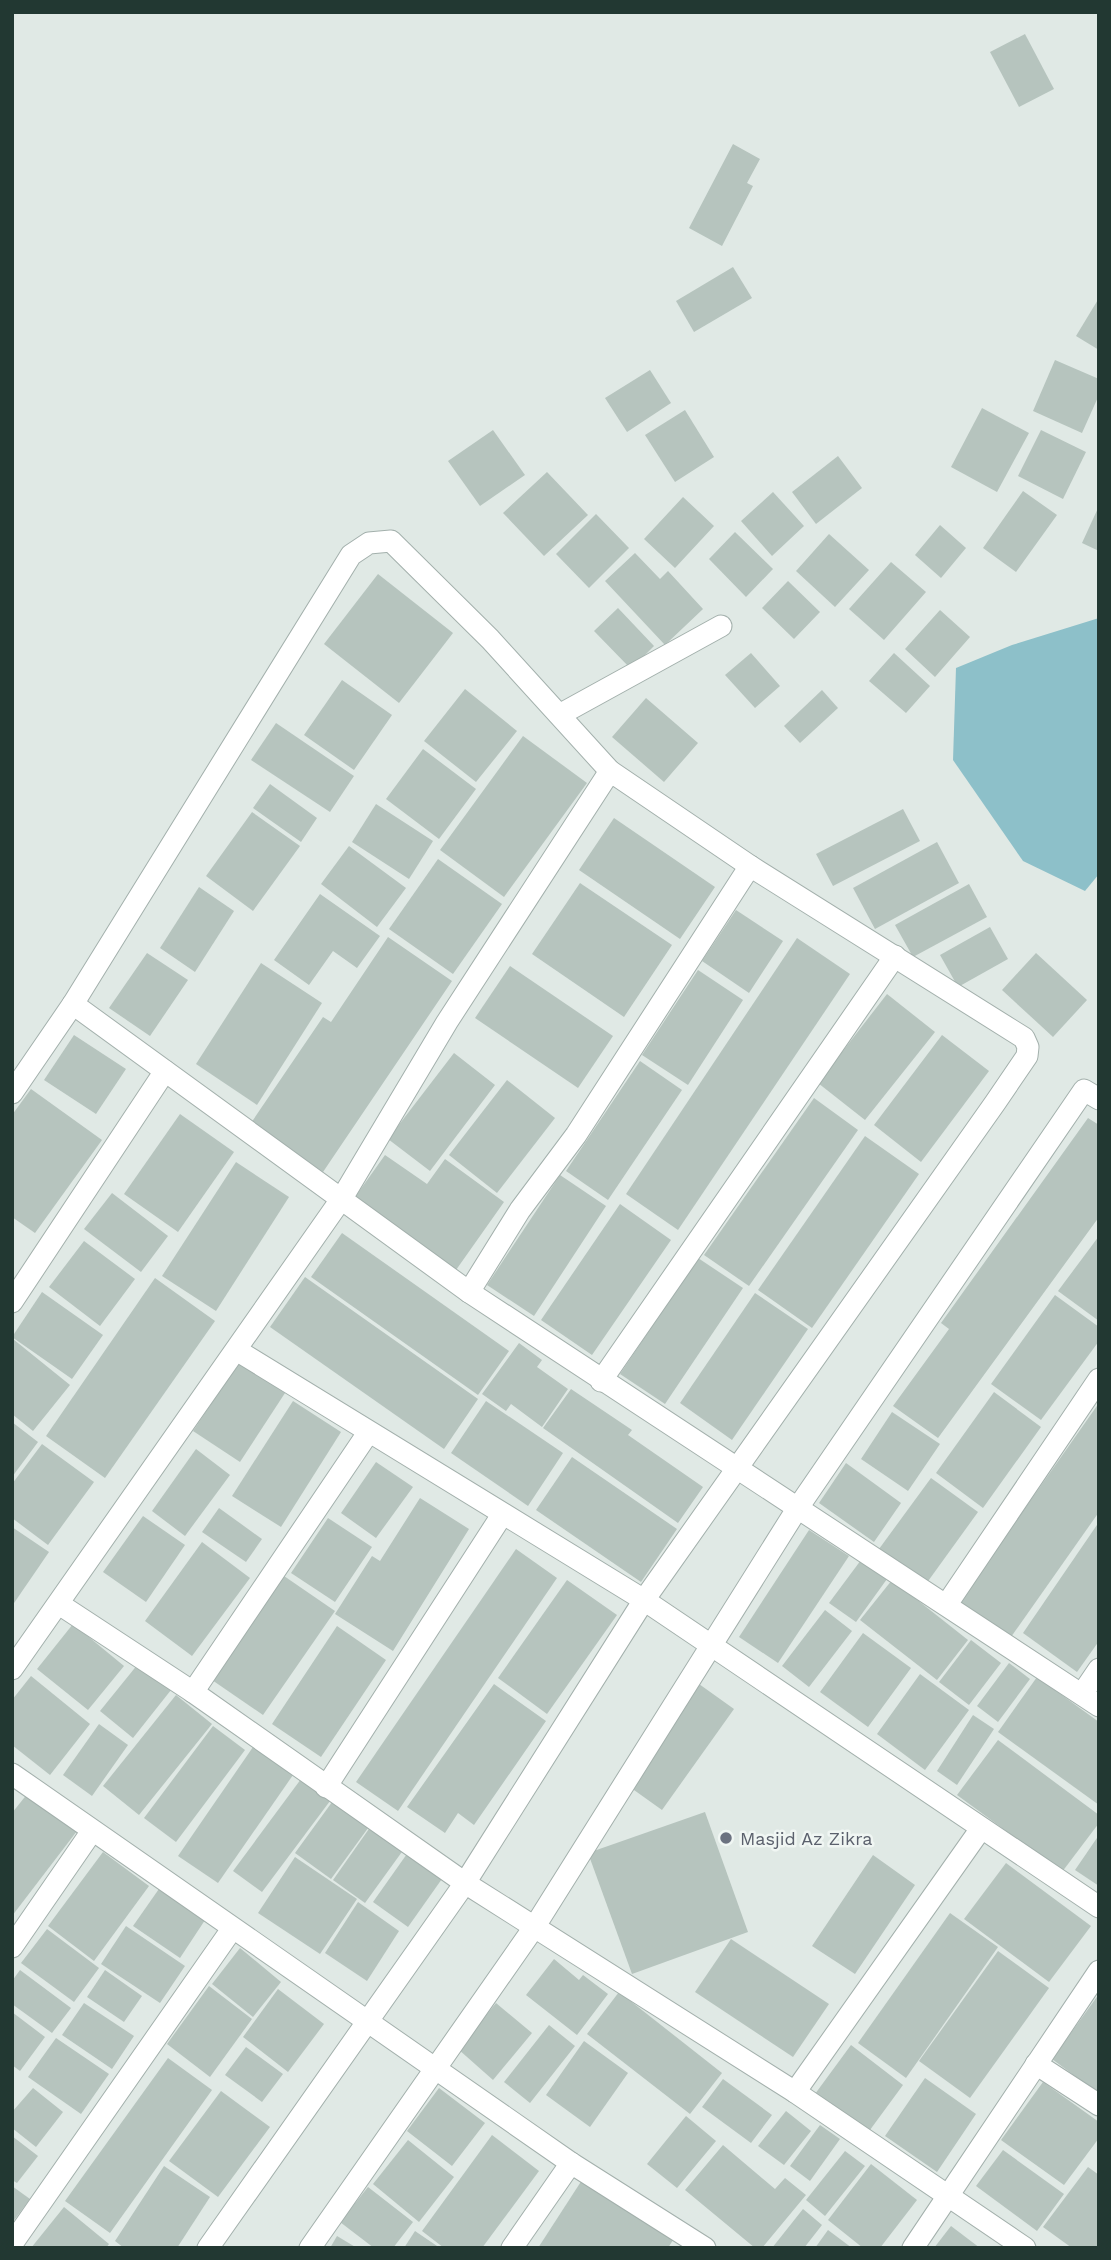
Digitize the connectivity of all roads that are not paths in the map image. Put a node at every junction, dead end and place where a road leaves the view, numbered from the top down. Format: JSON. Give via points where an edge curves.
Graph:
{"nodes":[{"id":1,"x":721,"y":626,"type":"dead end"},
{"id":2,"x":561,"y":714,"type":"junction"},
{"id":3,"x":610,"y":771,"type":"junction"},
{"id":4,"x":750,"y":866,"type":"junction"},
{"id":5,"x":895,"y":956,"type":"junction"},
{"id":6,"x":73,"y":1004,"type":"junction"},
{"id":7,"x":165,"y":1071,"type":"junction"},
{"id":8,"x":12,"y":1093,"type":"edge"},
{"id":9,"x":1099,"y":1099,"type":"edge"},
{"id":10,"x":342,"y":1198,"type":"junction"},
{"id":11,"x":469,"y":1292,"type":"junction"},
{"id":12,"x":12,"y":1302,"type":"edge"},
{"id":13,"x":238,"y":1351,"type":"junction"},
{"id":14,"x":1099,"y":1379,"type":"edge"},
{"id":15,"x":601,"y":1381,"type":"junction"},
{"id":16,"x":368,"y":1433,"type":"junction"},
{"id":17,"x":737,"y":1467,"type":"junction"},
{"id":18,"x":797,"y":1509,"type":"junction"},
{"id":19,"x":502,"y":1515,"type":"junction"},
{"id":20,"x":644,"y":1600,"type":"junction"},
{"id":21,"x":59,"y":1604,"type":"junction"},
{"id":22,"x":947,"y":1604,"type":"junction"},
{"id":23,"x":712,"y":1646,"type":"junction"},
{"id":24,"x":12,"y":1669,"type":"edge"},
{"id":25,"x":1099,"y":1669,"type":"edge"},
{"id":26,"x":193,"y":1692,"type":"junction"},
{"id":27,"x":1091,"y":1700,"type":"edge"},
{"id":28,"x":12,"y":1774,"type":"edge"},
{"id":29,"x":327,"y":1787,"type":"junction"},
{"id":30,"x":980,"y":1830,"type":"junction"},
{"id":31,"x":92,"y":1831,"type":"junction"},
{"id":32,"x":465,"y":1882,"type":"junction"},
{"id":33,"x":1099,"y":1907,"type":"edge"},
{"id":34,"x":535,"y":1926,"type":"junction"},
{"id":35,"x":232,"y":1928,"type":"junction"},
{"id":36,"x":12,"y":1947,"type":"edge"},
{"id":37,"x":1099,"y":1971,"type":"edge"},
{"id":38,"x":368,"y":2021,"type":"junction"},
{"id":39,"x":1036,"y":2064,"type":"junction"},
{"id":40,"x":435,"y":2068,"type":"junction"},
{"id":41,"x":795,"y":2092,"type":"junction"},
{"id":42,"x":1099,"y":2105,"type":"edge"},
{"id":43,"x":571,"y":2163,"type":"junction"},
{"id":44,"x":947,"y":2196,"type":"junction"},
{"id":45,"x":12,"y":2244,"type":"edge"},
{"id":46,"x":208,"y":2248,"type":"edge"},
{"id":47,"x":310,"y":2248,"type":"edge"},
{"id":48,"x":512,"y":2248,"type":"edge"},
{"id":49,"x":705,"y":2248,"type":"edge"},
{"id":50,"x":913,"y":2248,"type":"edge"},
{"id":51,"x":1025,"y":2248,"type":"edge"}],
"edges":[{"from":1,"to":2,"type":"street"},
{"from":2,"to":3,"type":"street"},
{"from":2,"to":6,"type":"street","via":[[391,541],[369,543],[351,555]]},
{"from":3,"to":4,"type":"street"},
{"from":3,"to":10,"type":"street","via":[[447,1022]]},
{"from":4,"to":5,"type":"street"},
{"from":4,"to":11,"type":"street"},
{"from":5,"to":15,"type":"street"},
{"from":5,"to":17,"type":"street","via":[[1024,1038],[1027,1056]]},
{"from":6,"to":7,"type":"street"},
{"from":6,"to":8,"type":"street"},
{"from":7,"to":10,"type":"street"},
{"from":7,"to":12,"type":"street"},
{"from":9,"to":18,"type":"street","via":[[1084,1090]]},
{"from":10,"to":11,"type":"street"},
{"from":10,"to":13,"type":"street"},
{"from":11,"to":15,"type":"street"},
{"from":13,"to":16,"type":"street"},
{"from":13,"to":21,"type":"street"},
{"from":14,"to":22,"type":"street"},
{"from":15,"to":17,"type":"street"},
{"from":16,"to":19,"type":"street"},
{"from":16,"to":26,"type":"street"},
{"from":17,"to":18,"type":"street"},
{"from":17,"to":20,"type":"street"},
{"from":18,"to":22,"type":"street"},
{"from":18,"to":23,"type":"street"},
{"from":19,"to":20,"type":"street"},
{"from":19,"to":29,"type":"street"},
{"from":20,"to":23,"type":"street"},
{"from":20,"to":32,"type":"street"},
{"from":21,"to":24,"type":"street"},
{"from":21,"to":26,"type":"street"},
{"from":22,"to":27,"type":"street"},
{"from":23,"to":30,"type":"street"},
{"from":23,"to":34,"type":"street"},
{"from":25,"to":27,"type":"street"},
{"from":26,"to":29,"type":"street"},
{"from":28,"to":31,"type":"street"},
{"from":29,"to":32,"type":"street"},
{"from":30,"to":33,"type":"street"},
{"from":30,"to":41,"type":"street"},
{"from":31,"to":35,"type":"street"},
{"from":31,"to":36,"type":"street"},
{"from":32,"to":34,"type":"street"},
{"from":32,"to":38,"type":"street"},
{"from":34,"to":40,"type":"street"},
{"from":34,"to":41,"type":"street"},
{"from":35,"to":38,"type":"street"},
{"from":35,"to":45,"type":"street"},
{"from":37,"to":39,"type":"street"},
{"from":38,"to":40,"type":"street"},
{"from":38,"to":46,"type":"street"},
{"from":39,"to":42,"type":"street"},
{"from":39,"to":44,"type":"street"},
{"from":40,"to":43,"type":"street"},
{"from":40,"to":47,"type":"street"},
{"from":41,"to":44,"type":"street"},
{"from":43,"to":48,"type":"street"},
{"from":43,"to":49,"type":"street"},
{"from":44,"to":50,"type":"street"},
{"from":44,"to":51,"type":"street"}]}
